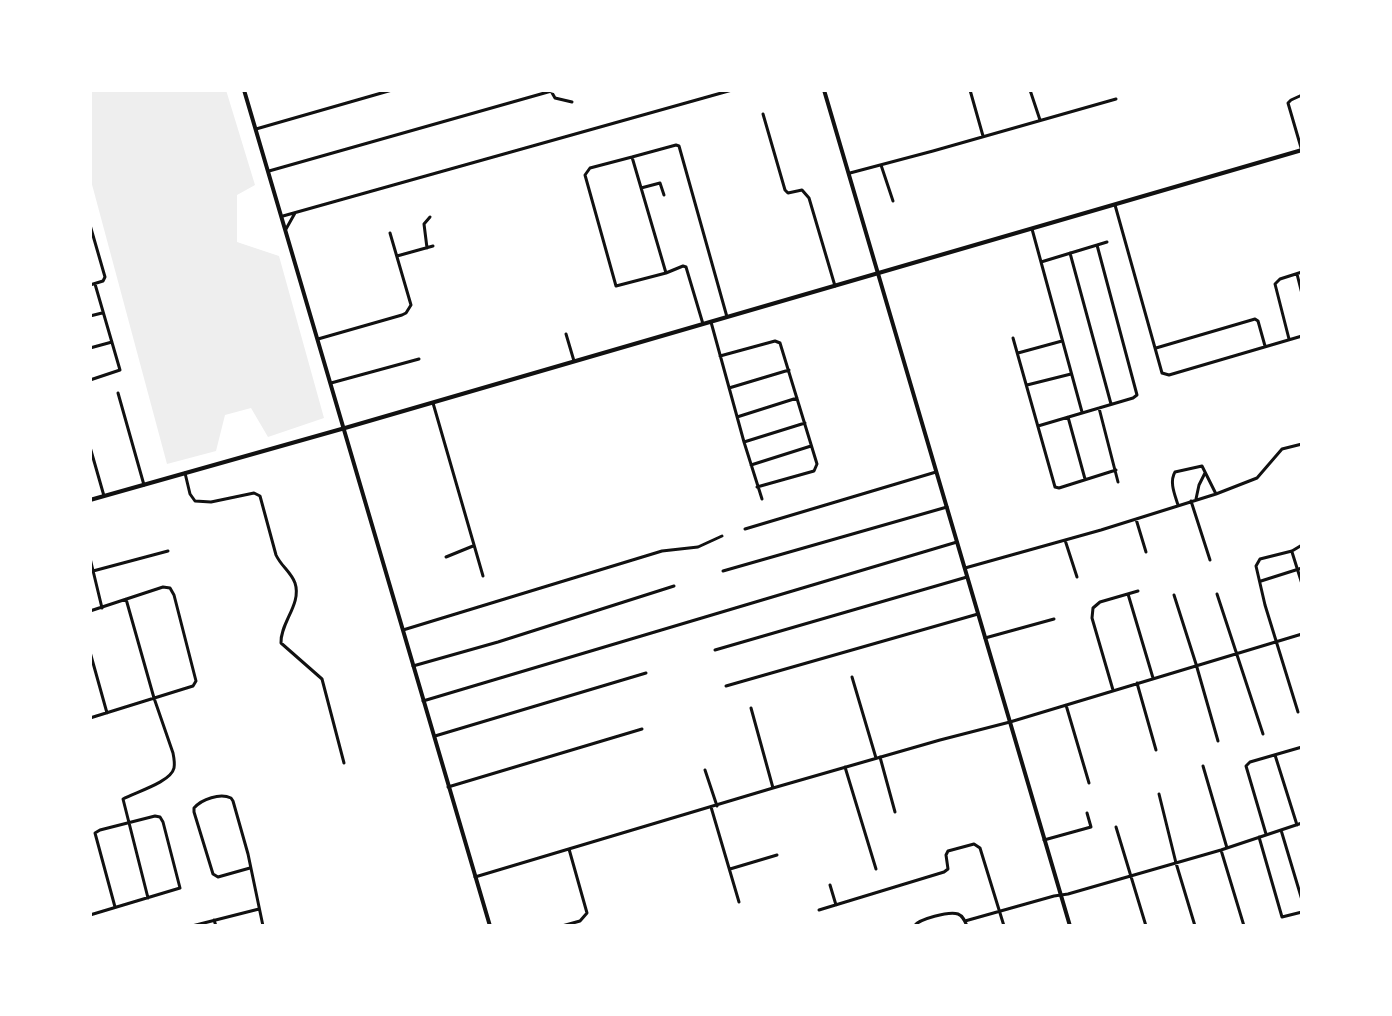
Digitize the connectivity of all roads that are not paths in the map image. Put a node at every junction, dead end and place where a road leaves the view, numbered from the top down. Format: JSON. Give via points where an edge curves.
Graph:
{"nodes":[{"id":1,"x":244,"y":90,"type":"edge"},
{"id":2,"x":392,"y":90,"type":"edge"},
{"id":3,"x":732,"y":90,"type":"edge"},
{"id":4,"x":824,"y":90,"type":"edge"},
{"id":5,"x":970,"y":90,"type":"edge"},
{"id":6,"x":1030,"y":90,"type":"edge"},
{"id":7,"x":553,"y":91,"type":"edge"},
{"id":8,"x":1302,"y":95,"type":"edge"},
{"id":9,"x":1116,"y":99,"type":"dead end"},
{"id":10,"x":572,"y":102,"type":"dead end"},
{"id":11,"x":763,"y":114,"type":"dead end"},
{"id":12,"x":1040,"y":120,"type":"junction"},
{"id":13,"x":256,"y":129,"type":"junction"},
{"id":14,"x":983,"y":136,"type":"junction"},
{"id":15,"x":1302,"y":151,"type":"edge"},
{"id":16,"x":632,"y":157,"type":"junction"},
{"id":17,"x":881,"y":165,"type":"junction"},
{"id":18,"x":269,"y":171,"type":"junction"},
{"id":19,"x":850,"y":173,"type":"junction"},
{"id":20,"x":641,"y":188,"type":"junction"},
{"id":21,"x":664,"y":195,"type":"dead end"},
{"id":22,"x":892,"y":201,"type":"dead end"},
{"id":23,"x":1115,"y":205,"type":"junction"},
{"id":24,"x":295,"y":213,"type":"junction"},
{"id":25,"x":283,"y":216,"type":"junction"},
{"id":26,"x":430,"y":217,"type":"dead end"},
{"id":27,"x":90,"y":225,"type":"edge"},
{"id":28,"x":286,"y":229,"type":"junction"},
{"id":29,"x":1032,"y":229,"type":"junction"},
{"id":30,"x":390,"y":233,"type":"dead end"},
{"id":31,"x":1107,"y":242,"type":"dead end"},
{"id":32,"x":1097,"y":245,"type":"junction"},
{"id":33,"x":433,"y":246,"type":"dead end"},
{"id":34,"x":427,"y":248,"type":"junction"},
{"id":35,"x":1070,"y":253,"type":"junction"},
{"id":36,"x":397,"y":256,"type":"junction"},
{"id":37,"x":1041,"y":262,"type":"junction"},
{"id":38,"x":666,"y":273,"type":"junction"},
{"id":39,"x":1302,"y":273,"type":"edge"},
{"id":40,"x":878,"y":274,"type":"junction"},
{"id":41,"x":1297,"y":274,"type":"junction"},
{"id":42,"x":92,"y":284,"type":"edge"},
{"id":43,"x":835,"y":286,"type":"junction"},
{"id":44,"x":1302,"y":294,"type":"edge"},
{"id":45,"x":102,"y":313,"type":"junction"},
{"id":46,"x":90,"y":316,"type":"edge"},
{"id":47,"x":727,"y":317,"type":"junction"},
{"id":48,"x":711,"y":322,"type":"junction"},
{"id":49,"x":703,"y":324,"type":"junction"},
{"id":50,"x":567,"y":334,"type":"dead end"},
{"id":51,"x":1302,"y":336,"type":"edge"},
{"id":52,"x":1013,"y":338,"type":"dead end"},
{"id":53,"x":318,"y":339,"type":"junction"},
{"id":54,"x":1289,"y":339,"type":"junction"},
{"id":55,"x":1062,"y":341,"type":"junction"},
{"id":56,"x":112,"y":342,"type":"junction"},
{"id":57,"x":1265,"y":346,"type":"junction"},
{"id":58,"x":90,"y":348,"type":"edge"},
{"id":59,"x":1155,"y":348,"type":"junction"},
{"id":60,"x":1017,"y":353,"type":"junction"},
{"id":61,"x":720,"y":356,"type":"junction"},
{"id":62,"x":419,"y":359,"type":"dead end"},
{"id":63,"x":574,"y":362,"type":"junction"},
{"id":64,"x":789,"y":370,"type":"junction"},
{"id":65,"x":1071,"y":374,"type":"junction"},
{"id":66,"x":90,"y":380,"type":"edge"},
{"id":67,"x":331,"y":383,"type":"junction"},
{"id":68,"x":1026,"y":386,"type":"junction"},
{"id":69,"x":729,"y":388,"type":"junction"},
{"id":70,"x":118,"y":393,"type":"dead end"},
{"id":71,"x":797,"y":398,"type":"junction"},
{"id":72,"x":433,"y":402,"type":"junction"},
{"id":73,"x":1111,"y":404,"type":"junction"},
{"id":74,"x":1099,"y":408,"type":"junction"},
{"id":75,"x":1082,"y":413,"type":"junction"},
{"id":76,"x":737,"y":417,"type":"junction"},
{"id":77,"x":1068,"y":417,"type":"junction"},
{"id":78,"x":805,"y":423,"type":"junction"},
{"id":79,"x":1038,"y":426,"type":"junction"},
{"id":80,"x":345,"y":428,"type":"junction"},
{"id":81,"x":744,"y":442,"type":"junction"},
{"id":82,"x":1302,"y":444,"type":"edge"},
{"id":83,"x":812,"y":446,"type":"junction"},
{"id":84,"x":90,"y":447,"type":"edge"},
{"id":85,"x":751,"y":465,"type":"junction"},
{"id":86,"x":1116,"y":470,"type":"junction"},
{"id":87,"x":937,"y":471,"type":"junction"},
{"id":88,"x":185,"y":473,"type":"junction"},
{"id":89,"x":1206,"y":473,"type":"junction"},
{"id":90,"x":1085,"y":479,"type":"junction"},
{"id":91,"x":1118,"y":482,"type":"dead end"},
{"id":92,"x":144,"y":484,"type":"junction"},
{"id":93,"x":758,"y":487,"type":"junction"},
{"id":94,"x":1216,"y":494,"type":"junction"},
{"id":95,"x":104,"y":496,"type":"junction"},
{"id":96,"x":762,"y":499,"type":"dead end"},
{"id":97,"x":90,"y":500,"type":"edge"},
{"id":98,"x":1193,"y":500,"type":"junction"},
{"id":99,"x":1178,"y":506,"type":"junction"},
{"id":100,"x":947,"y":507,"type":"junction"},
{"id":101,"x":1136,"y":519,"type":"junction"},
{"id":102,"x":745,"y":529,"type":"dead end"},
{"id":103,"x":722,"y":536,"type":"dead end"},
{"id":104,"x":1065,"y":540,"type":"junction"},
{"id":105,"x":957,"y":542,"type":"junction"},
{"id":106,"x":1302,"y":545,"type":"edge"},
{"id":107,"x":473,"y":546,"type":"junction"},
{"id":108,"x":168,"y":551,"type":"dead end"},
{"id":109,"x":1292,"y":551,"type":"junction"},
{"id":110,"x":1146,"y":552,"type":"dead end"},
{"id":111,"x":446,"y":556,"type":"dead end"},
{"id":112,"x":90,"y":558,"type":"edge"},
{"id":113,"x":1209,"y":560,"type":"dead end"},
{"id":114,"x":965,"y":568,"type":"junction"},
{"id":115,"x":1300,"y":569,"type":"edge"},
{"id":116,"x":93,"y":571,"type":"junction"},
{"id":117,"x":723,"y":572,"type":"dead end"},
{"id":118,"x":483,"y":576,"type":"dead end"},
{"id":119,"x":968,"y":577,"type":"junction"},
{"id":120,"x":1077,"y":577,"type":"dead end"},
{"id":121,"x":1260,"y":581,"type":"junction"},
{"id":122,"x":1302,"y":584,"type":"edge"},
{"id":123,"x":674,"y":586,"type":"dead end"},
{"id":124,"x":1138,"y":591,"type":"dead end"},
{"id":125,"x":1128,"y":594,"type":"junction"},
{"id":126,"x":1217,"y":594,"type":"dead end"},
{"id":127,"x":1174,"y":595,"type":"dead end"},
{"id":128,"x":126,"y":599,"type":"junction"},
{"id":129,"x":102,"y":608,"type":"junction"},
{"id":130,"x":90,"y":611,"type":"edge"},
{"id":131,"x":978,"y":614,"type":"junction"},
{"id":132,"x":1054,"y":619,"type":"dead end"},
{"id":133,"x":403,"y":630,"type":"junction"},
{"id":134,"x":1302,"y":634,"type":"edge"},
{"id":135,"x":985,"y":638,"type":"junction"},
{"id":136,"x":1276,"y":641,"type":"junction"},
{"id":137,"x":90,"y":651,"type":"edge"},
{"id":138,"x":715,"y":651,"type":"dead end"},
{"id":139,"x":1236,"y":653,"type":"junction"},
{"id":140,"x":1196,"y":664,"type":"junction"},
{"id":141,"x":413,"y":666,"type":"junction"},
{"id":142,"x":646,"y":673,"type":"dead end"},
{"id":143,"x":852,"y":677,"type":"dead end"},
{"id":144,"x":1153,"y":678,"type":"junction"},
{"id":145,"x":1137,"y":682,"type":"junction"},
{"id":146,"x":726,"y":686,"type":"dead end"},
{"id":147,"x":1113,"y":690,"type":"junction"},
{"id":148,"x":154,"y":698,"type":"junction"},
{"id":149,"x":423,"y":702,"type":"junction"},
{"id":150,"x":1066,"y":705,"type":"junction"},
{"id":151,"x":751,"y":708,"type":"dead end"},
{"id":152,"x":1298,"y":712,"type":"dead end"},
{"id":153,"x":107,"y":713,"type":"junction"},
{"id":154,"x":90,"y":718,"type":"edge"},
{"id":155,"x":1010,"y":722,"type":"junction"},
{"id":156,"x":642,"y":729,"type":"dead end"},
{"id":157,"x":1263,"y":734,"type":"dead end"},
{"id":158,"x":433,"y":736,"type":"junction"},
{"id":159,"x":1218,"y":741,"type":"dead end"},
{"id":160,"x":1302,"y":747,"type":"edge"},
{"id":161,"x":1156,"y":750,"type":"dead end"},
{"id":162,"x":1275,"y":755,"type":"junction"},
{"id":163,"x":878,"y":757,"type":"junction"},
{"id":164,"x":344,"y":763,"type":"dead end"},
{"id":165,"x":1203,"y":766,"type":"dead end"},
{"id":166,"x":845,"y":767,"type":"junction"},
{"id":167,"x":705,"y":770,"type":"dead end"},
{"id":168,"x":1089,"y":783,"type":"dead end"},
{"id":169,"x":448,"y":787,"type":"junction"},
{"id":170,"x":773,"y":788,"type":"junction"},
{"id":171,"x":1160,"y":794,"type":"dead end"},
{"id":172,"x":717,"y":806,"type":"junction"},
{"id":173,"x":711,"y":807,"type":"junction"},
{"id":174,"x":895,"y":812,"type":"dead end"},
{"id":175,"x":1087,"y":813,"type":"dead end"},
{"id":176,"x":129,"y":823,"type":"junction"},
{"id":177,"x":1302,"y":824,"type":"edge"},
{"id":178,"x":1297,"y":825,"type":"junction"},
{"id":179,"x":1116,"y":827,"type":"dead end"},
{"id":180,"x":1281,"y":830,"type":"junction"},
{"id":181,"x":1266,"y":834,"type":"junction"},
{"id":182,"x":1258,"y":837,"type":"junction"},
{"id":183,"x":1044,"y":840,"type":"junction"},
{"id":184,"x":1227,"y":848,"type":"junction"},
{"id":185,"x":569,"y":849,"type":"junction"},
{"id":186,"x":1221,"y":850,"type":"junction"},
{"id":187,"x":777,"y":855,"type":"dead end"},
{"id":188,"x":1176,"y":863,"type":"junction"},
{"id":189,"x":250,"y":868,"type":"junction"},
{"id":190,"x":730,"y":869,"type":"junction"},
{"id":191,"x":876,"y":869,"type":"dead end"},
{"id":192,"x":1130,"y":876,"type":"junction"},
{"id":193,"x":475,"y":877,"type":"junction"},
{"id":194,"x":830,"y":885,"type":"dead end"},
{"id":195,"x":1061,"y":895,"type":"junction"},
{"id":196,"x":148,"y":898,"type":"junction"},
{"id":197,"x":1302,"y":900,"type":"edge"},
{"id":198,"x":739,"y":902,"type":"dead end"},
{"id":199,"x":836,"y":905,"type":"junction"},
{"id":200,"x":115,"y":907,"type":"junction"},
{"id":201,"x":259,"y":909,"type":"junction"},
{"id":202,"x":819,"y":910,"type":"dead end"},
{"id":203,"x":999,"y":911,"type":"junction"},
{"id":204,"x":1302,"y":912,"type":"edge"},
{"id":205,"x":90,"y":915,"type":"edge"},
{"id":206,"x":214,"y":920,"type":"junction"},
{"id":207,"x":966,"y":924,"type":"edge"},
{"id":208,"x":192,"y":926,"type":"edge"},
{"id":209,"x":216,"y":926,"type":"edge"},
{"id":210,"x":263,"y":926,"type":"edge"},
{"id":211,"x":490,"y":926,"type":"edge"},
{"id":212,"x":562,"y":926,"type":"edge"},
{"id":213,"x":914,"y":926,"type":"edge"},
{"id":214,"x":1004,"y":926,"type":"edge"},
{"id":215,"x":1070,"y":926,"type":"edge"},
{"id":216,"x":1146,"y":926,"type":"edge"},
{"id":217,"x":1195,"y":926,"type":"edge"},
{"id":218,"x":1244,"y":926,"type":"edge"}],
"edges":[{"from":1,"to":13,"type":"main road"},
{"from":2,"to":13,"type":"street"},
{"from":3,"to":24,"type":"street"},
{"from":4,"to":19,"type":"main road"},
{"from":5,"to":14,"type":"street"},
{"from":6,"to":12,"type":"street"},
{"from":7,"to":10,"type":"street","via":[[556,98]]},
{"from":7,"to":18,"type":"street"},
{"from":8,"to":15,"type":"street","via":[[1288,103]]},
{"from":9,"to":12,"type":"street"},
{"from":11,"to":43,"type":"street","via":[[785,190],[802,190],[809,198]]},
{"from":12,"to":14,"type":"street"},
{"from":13,"to":18,"type":"main road"},
{"from":14,"to":17,"type":"street"},
{"from":15,"to":23,"type":"main road"},
{"from":16,"to":20,"type":"street"},
{"from":16,"to":38,"type":"street","via":[[590,168],[585,175],[616,286]]},
{"from":16,"to":47,"type":"street","via":[[679,146]]},
{"from":17,"to":19,"type":"street"},
{"from":17,"to":22,"type":"street"},
{"from":18,"to":25,"type":"main road"},
{"from":19,"to":40,"type":"main road"},
{"from":20,"to":21,"type":"street","via":[[660,183]]},
{"from":20,"to":38,"type":"street"},
{"from":23,"to":29,"type":"main road"},
{"from":23,"to":59,"type":"street"},
{"from":24,"to":25,"type":"street"},
{"from":24,"to":28,"type":"street"},
{"from":25,"to":28,"type":"main road"},
{"from":26,"to":34,"type":"street","via":[[424,224]]},
{"from":27,"to":42,"type":"street","via":[[105,277]]},
{"from":28,"to":53,"type":"main road"},
{"from":29,"to":37,"type":"street"},
{"from":29,"to":40,"type":"main road"},
{"from":30,"to":36,"type":"street"},
{"from":31,"to":32,"type":"street"},
{"from":32,"to":35,"type":"street"},
{"from":32,"to":73,"type":"street","via":[[1137,393]]},
{"from":33,"to":34,"type":"street"},
{"from":34,"to":36,"type":"street"},
{"from":35,"to":37,"type":"street"},
{"from":35,"to":73,"type":"street"},
{"from":36,"to":53,"type":"street","via":[[411,305],[406,313]]},
{"from":37,"to":55,"type":"street"},
{"from":38,"to":49,"type":"street","via":[[686,267]]},
{"from":39,"to":41,"type":"street"},
{"from":40,"to":43,"type":"main road"},
{"from":40,"to":87,"type":"main road"},
{"from":41,"to":44,"type":"street"},
{"from":41,"to":54,"type":"street","via":[[1275,284]]},
{"from":42,"to":45,"type":"street"},
{"from":43,"to":47,"type":"main road"},
{"from":45,"to":46,"type":"street"},
{"from":45,"to":56,"type":"street"},
{"from":47,"to":48,"type":"main road"},
{"from":48,"to":49,"type":"main road"},
{"from":48,"to":61,"type":"street"},
{"from":49,"to":63,"type":"main road"},
{"from":50,"to":63,"type":"street"},
{"from":51,"to":54,"type":"street"},
{"from":52,"to":60,"type":"street"},
{"from":53,"to":67,"type":"main road"},
{"from":54,"to":57,"type":"street"},
{"from":55,"to":60,"type":"street"},
{"from":55,"to":65,"type":"street"},
{"from":56,"to":58,"type":"street"},
{"from":56,"to":66,"type":"street","via":[[119,371]]},
{"from":57,"to":59,"type":"street","via":[[1166,375]]},
{"from":57,"to":59,"type":"street","via":[[1255,318]]},
{"from":60,"to":68,"type":"street"},
{"from":61,"to":64,"type":"street","via":[[775,341],[781,346]]},
{"from":61,"to":69,"type":"street"},
{"from":62,"to":67,"type":"street"},
{"from":63,"to":72,"type":"main road"},
{"from":64,"to":69,"type":"street"},
{"from":64,"to":71,"type":"street"},
{"from":65,"to":68,"type":"street"},
{"from":65,"to":75,"type":"street"},
{"from":67,"to":80,"type":"main road"},
{"from":68,"to":79,"type":"street"},
{"from":69,"to":76,"type":"street"},
{"from":70,"to":92,"type":"street"},
{"from":71,"to":76,"type":"street"},
{"from":71,"to":78,"type":"street"},
{"from":72,"to":80,"type":"main road"},
{"from":72,"to":107,"type":"street"},
{"from":73,"to":74,"type":"street"},
{"from":74,"to":75,"type":"street"},
{"from":74,"to":86,"type":"street"},
{"from":75,"to":77,"type":"street"},
{"from":76,"to":81,"type":"street"},
{"from":77,"to":79,"type":"street"},
{"from":77,"to":90,"type":"street"},
{"from":78,"to":81,"type":"street"},
{"from":78,"to":83,"type":"street"},
{"from":79,"to":90,"type":"street","via":[[1055,487]]},
{"from":80,"to":88,"type":"main road"},
{"from":80,"to":133,"type":"main road"},
{"from":81,"to":85,"type":"street"},
{"from":82,"to":94,"type":"street","via":[[1282,449],[1257,478]]},
{"from":83,"to":85,"type":"street"},
{"from":83,"to":93,"type":"street","via":[[817,464],[814,471]]},
{"from":84,"to":95,"type":"street"},
{"from":85,"to":93,"type":"street"},
{"from":86,"to":90,"type":"street"},
{"from":86,"to":91,"type":"street"},
{"from":87,"to":100,"type":"main road"},
{"from":87,"to":102,"type":"street"},
{"from":88,"to":92,"type":"main road"},
{"from":88,"to":164,"type":"street","via":[[195,501],[211,502],[254,493],[260,496],[276,555],[296,587],[281,643],[322,679]]},
{"from":89,"to":94,"type":"street"},
{"from":89,"to":98,"type":"street"},
{"from":89,"to":99,"type":"street","via":[[1199,465],[1173,473]]},
{"from":92,"to":95,"type":"main road"},
{"from":93,"to":96,"type":"street"},
{"from":94,"to":98,"type":"street"},
{"from":95,"to":97,"type":"main road"},
{"from":98,"to":99,"type":"street"},
{"from":98,"to":113,"type":"street"},
{"from":99,"to":101,"type":"street"},
{"from":100,"to":105,"type":"main road"},
{"from":100,"to":117,"type":"street"},
{"from":101,"to":104,"type":"street"},
{"from":101,"to":110,"type":"street"},
{"from":103,"to":133,"type":"street","via":[[698,547],[662,551]]},
{"from":104,"to":114,"type":"street"},
{"from":104,"to":120,"type":"street"},
{"from":105,"to":114,"type":"main road"},
{"from":105,"to":149,"type":"street"},
{"from":106,"to":109,"type":"street"},
{"from":107,"to":111,"type":"street"},
{"from":107,"to":118,"type":"street"},
{"from":108,"to":116,"type":"street"},
{"from":109,"to":115,"type":"street"},
{"from":109,"to":121,"type":"street","via":[[1258,560]]},
{"from":112,"to":116,"type":"street"},
{"from":114,"to":119,"type":"main road"},
{"from":115,"to":121,"type":"street"},
{"from":115,"to":122,"type":"street"},
{"from":116,"to":129,"type":"street"},
{"from":119,"to":131,"type":"main road"},
{"from":119,"to":138,"type":"street"},
{"from":121,"to":136,"type":"street"},
{"from":123,"to":141,"type":"street"},
{"from":124,"to":125,"type":"street"},
{"from":125,"to":144,"type":"street"},
{"from":125,"to":147,"type":"street","via":[[1100,602],[1092,613]]},
{"from":126,"to":139,"type":"street"},
{"from":127,"to":140,"type":"street"},
{"from":128,"to":129,"type":"street"},
{"from":128,"to":148,"type":"street"},
{"from":128,"to":148,"type":"street","via":[[166,586],[172,591],[180,615],[195,683]]},
{"from":129,"to":130,"type":"street"},
{"from":131,"to":135,"type":"main road"},
{"from":131,"to":146,"type":"street"},
{"from":132,"to":135,"type":"street"},
{"from":133,"to":141,"type":"main road"},
{"from":134,"to":136,"type":"street"},
{"from":135,"to":155,"type":"main road"},
{"from":136,"to":139,"type":"street"},
{"from":136,"to":152,"type":"street"},
{"from":137,"to":153,"type":"street"},
{"from":139,"to":140,"type":"street"},
{"from":139,"to":157,"type":"street"},
{"from":140,"to":144,"type":"street"},
{"from":140,"to":159,"type":"street"},
{"from":141,"to":149,"type":"main road"},
{"from":142,"to":158,"type":"street"},
{"from":143,"to":163,"type":"street"},
{"from":144,"to":145,"type":"street"},
{"from":145,"to":147,"type":"street"},
{"from":145,"to":161,"type":"street"},
{"from":147,"to":150,"type":"street"},
{"from":148,"to":153,"type":"street"},
{"from":148,"to":176,"type":"street","via":[[173,753],[174,770],[168,778],[123,799]]},
{"from":149,"to":158,"type":"main road"},
{"from":150,"to":155,"type":"street"},
{"from":150,"to":168,"type":"street"},
{"from":151,"to":170,"type":"street"},
{"from":153,"to":154,"type":"street"},
{"from":155,"to":163,"type":"street"},
{"from":155,"to":183,"type":"main road"},
{"from":156,"to":169,"type":"street"},
{"from":158,"to":169,"type":"main road"},
{"from":160,"to":162,"type":"street"},
{"from":162,"to":178,"type":"street"},
{"from":162,"to":181,"type":"street","via":[[1246,766]]},
{"from":163,"to":166,"type":"street"},
{"from":163,"to":174,"type":"street"},
{"from":165,"to":184,"type":"street"},
{"from":166,"to":170,"type":"street"},
{"from":166,"to":191,"type":"street"},
{"from":167,"to":172,"type":"street"},
{"from":169,"to":193,"type":"main road"},
{"from":170,"to":172,"type":"street"},
{"from":171,"to":188,"type":"street"},
{"from":172,"to":173,"type":"street"},
{"from":173,"to":185,"type":"street"},
{"from":173,"to":190,"type":"street"},
{"from":175,"to":183,"type":"street","via":[[1091,826]]},
{"from":176,"to":196,"type":"street"},
{"from":176,"to":196,"type":"street","via":[[154,816],[162,819],[180,882],[179,890]]},
{"from":176,"to":200,"type":"street","via":[[95,834]]},
{"from":177,"to":178,"type":"street"},
{"from":178,"to":180,"type":"street"},
{"from":179,"to":192,"type":"street"},
{"from":180,"to":181,"type":"street"},
{"from":180,"to":197,"type":"street"},
{"from":181,"to":182,"type":"street"},
{"from":182,"to":184,"type":"street"},
{"from":182,"to":204,"type":"street","via":[[1282,917]]},
{"from":183,"to":195,"type":"main road"},
{"from":184,"to":186,"type":"street"},
{"from":185,"to":193,"type":"street"},
{"from":185,"to":212,"type":"street","via":[[586,913],[580,921]]},
{"from":186,"to":188,"type":"street"},
{"from":186,"to":218,"type":"street"},
{"from":187,"to":190,"type":"street"},
{"from":188,"to":192,"type":"street"},
{"from":188,"to":217,"type":"street"},
{"from":189,"to":189,"type":"street","via":[[219,877],[213,874],[194,812],[200,802],[222,796],[231,798]]},
{"from":189,"to":201,"type":"street"},
{"from":190,"to":198,"type":"street"},
{"from":192,"to":195,"type":"street"},
{"from":192,"to":216,"type":"street"},
{"from":193,"to":211,"type":"main road"},
{"from":194,"to":199,"type":"street"},
{"from":195,"to":203,"type":"street"},
{"from":195,"to":215,"type":"main road"},
{"from":196,"to":200,"type":"street"},
{"from":199,"to":202,"type":"street"},
{"from":199,"to":203,"type":"street","via":[[944,872],[948,869],[948,851],[974,844],[980,848]]},
{"from":200,"to":205,"type":"street"},
{"from":201,"to":206,"type":"street"},
{"from":201,"to":210,"type":"street"},
{"from":203,"to":207,"type":"street"},
{"from":203,"to":214,"type":"street"},
{"from":206,"to":208,"type":"street"},
{"from":206,"to":209,"type":"street"},
{"from":207,"to":213,"type":"street","via":[[954,913],[918,921]]}]}
